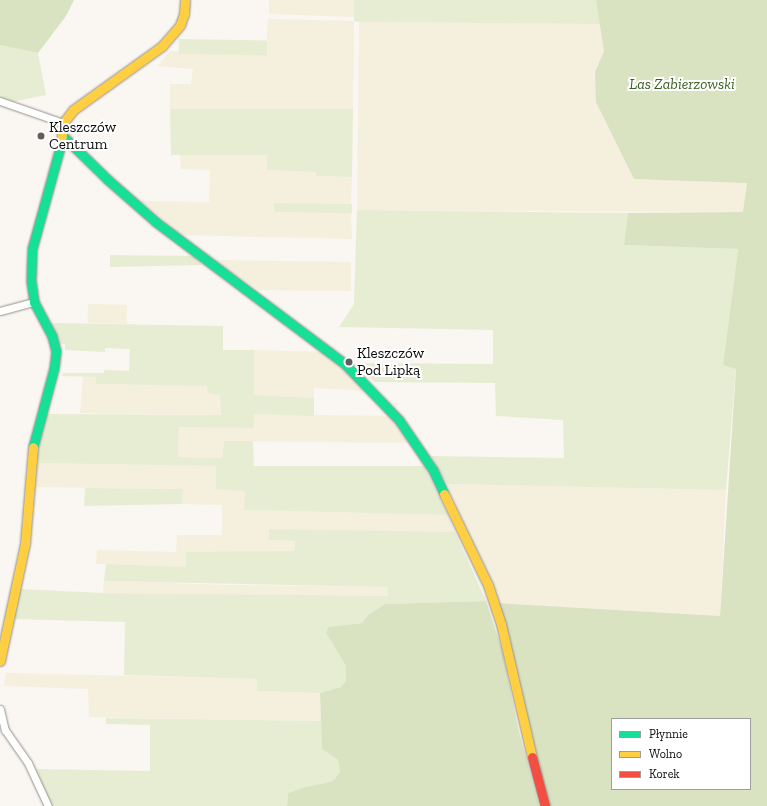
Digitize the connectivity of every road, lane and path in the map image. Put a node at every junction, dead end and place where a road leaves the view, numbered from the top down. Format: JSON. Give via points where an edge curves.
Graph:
{"nodes":[{"id":1,"x":185,"y":0,"type":"edge"},
{"id":2,"x":0,"y":100,"type":"edge"},
{"id":3,"x":63,"y":123,"type":"junction"},
{"id":4,"x":63,"y":136,"type":"junction"},
{"id":5,"x":34,"y":302,"type":"junction"},
{"id":6,"x":0,"y":311,"type":"edge"},
{"id":7,"x":0,"y":661,"type":"edge"},
{"id":8,"x":0,"y":709,"type":"edge"},
{"id":9,"x":48,"y":806,"type":"edge"},
{"id":10,"x":545,"y":806,"type":"edge"}],
"edges":[{"from":1,"to":3,"type":"street","via":[[180,25],[166,42],[134,68],[73,110]]},
{"from":2,"to":3,"type":"street"},
{"from":3,"to":4,"type":"street"},
{"from":4,"to":5,"type":"street","via":[[32,249],[31,280]]},
{"from":4,"to":10,"type":"street","via":[[156,222],[344,364],[399,420],[433,470],[488,585],[501,624],[522,725]]},
{"from":5,"to":6,"type":"street"},
{"from":5,"to":7,"type":"street","via":[[52,336],[56,351],[49,390],[33,444],[26,543]]},
{"from":8,"to":9,"type":"street","via":[[5,730],[28,763]]}]}
